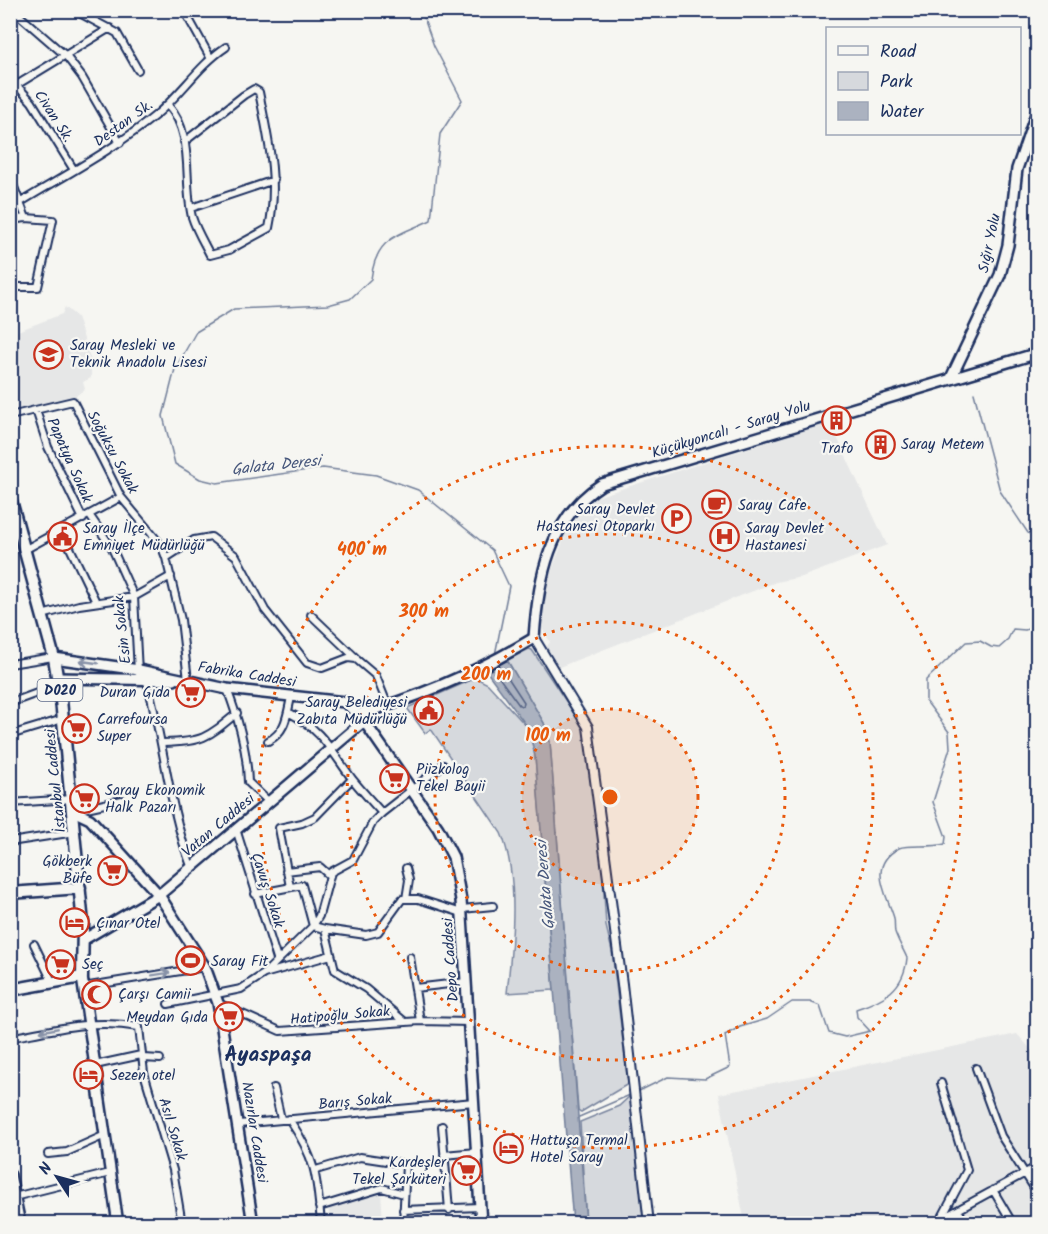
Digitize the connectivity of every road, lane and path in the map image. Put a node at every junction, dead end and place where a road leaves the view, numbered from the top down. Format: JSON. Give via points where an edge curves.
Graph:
{"nodes":[{"id":1,"x":13,"y":10,"type":"edge"},
{"id":2,"x":75,"y":10,"type":"edge"},
{"id":3,"x":184,"y":10,"type":"edge"},
{"id":4,"x":110,"y":28,"type":"junction"},
{"id":5,"x":226,"y":47,"type":"dead end"},
{"id":6,"x":66,"y":56,"type":"junction"},
{"id":7,"x":210,"y":57,"type":"junction"},
{"id":8,"x":138,"y":70,"type":"dead end"},
{"id":9,"x":10,"y":78,"type":"edge"},
{"id":10,"x":18,"y":86,"type":"junction"},
{"id":11,"x":10,"y":89,"type":"edge"},
{"id":12,"x":168,"y":105,"type":"junction"},
{"id":13,"x":1038,"y":108,"type":"edge"},
{"id":14,"x":184,"y":142,"type":"junction"},
{"id":15,"x":120,"y":143,"type":"junction"},
{"id":16,"x":74,"y":170,"type":"junction"},
{"id":17,"x":10,"y":177,"type":"edge"},
{"id":18,"x":274,"y":180,"type":"junction"},
{"id":19,"x":21,"y":202,"type":"junction"},
{"id":20,"x":191,"y":208,"type":"junction"},
{"id":21,"x":26,"y":218,"type":"junction"},
{"id":22,"x":10,"y":220,"type":"edge"},
{"id":23,"x":10,"y":287,"type":"edge"},
{"id":24,"x":1038,"y":353,"type":"edge"},
{"id":25,"x":951,"y":378,"type":"junction"},
{"id":26,"x":36,"y":410,"type":"junction"},
{"id":27,"x":10,"y":416,"type":"edge"},
{"id":28,"x":10,"y":497,"type":"edge"},
{"id":29,"x":121,"y":497,"type":"junction"},
{"id":30,"x":87,"y":517,"type":"junction"},
{"id":31,"x":15,"y":527,"type":"edge"},
{"id":32,"x":62,"y":531,"type":"junction"},
{"id":33,"x":26,"y":549,"type":"junction"},
{"id":34,"x":166,"y":558,"type":"junction"},
{"id":35,"x":171,"y":576,"type":"junction"},
{"id":36,"x":134,"y":597,"type":"junction"},
{"id":37,"x":96,"y":602,"type":"junction"},
{"id":38,"x":42,"y":615,"type":"junction"},
{"id":39,"x":311,"y":615,"type":"dead end"},
{"id":40,"x":534,"y":638,"type":"junction"},
{"id":41,"x":54,"y":657,"type":"junction"},
{"id":42,"x":356,"y":659,"type":"junction"},
{"id":43,"x":10,"y":664,"type":"edge"},
{"id":44,"x":139,"y":670,"type":"junction"},
{"id":45,"x":188,"y":680,"type":"junction"},
{"id":46,"x":137,"y":681,"type":"junction"},
{"id":47,"x":58,"y":682,"type":"junction"},
{"id":48,"x":147,"y":682,"type":"junction"},
{"id":49,"x":227,"y":689,"type":"junction"},
{"id":50,"x":291,"y":697,"type":"junction"},
{"id":51,"x":10,"y":703,"type":"edge"},
{"id":52,"x":388,"y":706,"type":"junction"},
{"id":53,"x":288,"y":712,"type":"junction"},
{"id":54,"x":237,"y":713,"type":"junction"},
{"id":55,"x":64,"y":718,"type":"junction"},
{"id":56,"x":361,"y":718,"type":"junction"},
{"id":57,"x":10,"y":735,"type":"edge"},
{"id":58,"x":268,"y":741,"type":"dead end"},
{"id":59,"x":163,"y":743,"type":"junction"},
{"id":60,"x":332,"y":747,"type":"junction"},
{"id":61,"x":443,"y":765,"type":"dead end"},
{"id":62,"x":352,"y":779,"type":"junction"},
{"id":63,"x":411,"y":789,"type":"junction"},
{"id":64,"x":72,"y":800,"type":"junction"},
{"id":65,"x":122,"y":800,"type":"dead end"},
{"id":66,"x":268,"y":801,"type":"junction"},
{"id":67,"x":10,"y":802,"type":"edge"},
{"id":68,"x":73,"y":811,"type":"junction"},
{"id":69,"x":382,"y":813,"type":"junction"},
{"id":70,"x":236,"y":829,"type":"junction"},
{"id":71,"x":76,"y":831,"type":"junction"},
{"id":72,"x":10,"y":842,"type":"edge"},
{"id":73,"x":192,"y":866,"type":"junction"},
{"id":74,"x":406,"y":868,"type":"dead end"},
{"id":75,"x":286,"y":871,"type":"junction"},
{"id":76,"x":330,"y":876,"type":"junction"},
{"id":77,"x":290,"y":887,"type":"junction"},
{"id":78,"x":80,"y":888,"type":"junction"},
{"id":79,"x":10,"y":893,"type":"edge"},
{"id":80,"x":255,"y":894,"type":"junction"},
{"id":81,"x":159,"y":895,"type":"junction"},
{"id":82,"x":406,"y":899,"type":"junction"},
{"id":83,"x":493,"y":906,"type":"dead end"},
{"id":84,"x":462,"y":911,"type":"junction"},
{"id":85,"x":313,"y":926,"type":"junction"},
{"id":86,"x":325,"y":929,"type":"junction"},
{"id":87,"x":83,"y":940,"type":"junction"},
{"id":88,"x":34,"y":944,"type":"dead end"},
{"id":89,"x":331,"y":955,"type":"junction"},
{"id":90,"x":410,"y":957,"type":"dead end"},
{"id":91,"x":277,"y":959,"type":"junction"},
{"id":92,"x":205,"y":967,"type":"junction"},
{"id":93,"x":264,"y":974,"type":"junction"},
{"id":94,"x":52,"y":981,"type":"junction"},
{"id":95,"x":82,"y":982,"type":"junction"},
{"id":96,"x":466,"y":982,"type":"junction"},
{"id":97,"x":415,"y":988,"type":"junction"},
{"id":98,"x":10,"y":990,"type":"edge"},
{"id":99,"x":217,"y":998,"type":"junction"},
{"id":100,"x":168,"y":1004,"type":"dead end"},
{"id":101,"x":420,"y":1020,"type":"junction"},
{"id":102,"x":404,"y":1022,"type":"junction"},
{"id":103,"x":469,"y":1022,"type":"junction"},
{"id":104,"x":87,"y":1023,"type":"junction"},
{"id":105,"x":10,"y":1038,"type":"edge"},
{"id":106,"x":141,"y":1055,"type":"junction"},
{"id":107,"x":160,"y":1059,"type":"dead end"},
{"id":108,"x":95,"y":1065,"type":"junction"},
{"id":109,"x":976,"y":1068,"type":"dead end"},
{"id":110,"x":941,"y":1083,"type":"dead end"},
{"id":111,"x":274,"y":1088,"type":"dead end"},
{"id":112,"x":474,"y":1102,"type":"junction"},
{"id":113,"x":281,"y":1119,"type":"junction"},
{"id":114,"x":289,"y":1119,"type":"junction"},
{"id":115,"x":239,"y":1124,"type":"junction"},
{"id":116,"x":442,"y":1126,"type":"dead end"},
{"id":117,"x":103,"y":1136,"type":"junction"},
{"id":118,"x":477,"y":1152,"type":"junction"},
{"id":119,"x":48,"y":1154,"type":"dead end"},
{"id":120,"x":444,"y":1155,"type":"junction"},
{"id":121,"x":1038,"y":1166,"type":"edge"},
{"id":122,"x":316,"y":1170,"type":"junction"},
{"id":123,"x":110,"y":1173,"type":"junction"},
{"id":124,"x":1023,"y":1174,"type":"junction"},
{"id":125,"x":10,"y":1175,"type":"edge"},
{"id":126,"x":993,"y":1190,"type":"junction"},
{"id":127,"x":404,"y":1194,"type":"junction"},
{"id":128,"x":1038,"y":1194,"type":"edge"},
{"id":129,"x":14,"y":1197,"type":"junction"},
{"id":130,"x":320,"y":1207,"type":"junction"},
{"id":131,"x":480,"y":1208,"type":"junction"},
{"id":132,"x":403,"y":1210,"type":"junction"},
{"id":133,"x":449,"y":1210,"type":"junction"},
{"id":134,"x":957,"y":1210,"type":"junction"},
{"id":135,"x":939,"y":1221,"type":"edge"},
{"id":136,"x":20,"y":1224,"type":"edge"},
{"id":137,"x":118,"y":1224,"type":"edge"},
{"id":138,"x":182,"y":1224,"type":"edge"},
{"id":139,"x":254,"y":1224,"type":"edge"},
{"id":140,"x":321,"y":1224,"type":"edge"},
{"id":141,"x":403,"y":1224,"type":"edge"},
{"id":142,"x":481,"y":1224,"type":"edge"},
{"id":143,"x":649,"y":1224,"type":"edge"},
{"id":144,"x":966,"y":1224,"type":"edge"},
{"id":145,"x":1013,"y":1224,"type":"edge"}],
"edges":[{"from":1,"to":6,"type":"street"},
{"from":2,"to":4,"type":"street"},
{"from":3,"to":7,"type":"street"},
{"from":4,"to":6,"type":"street"},
{"from":4,"to":8,"type":"street","via":[[117,33]]},
{"from":5,"to":7,"type":"street","name":"Destan Sk."},
{"from":6,"to":10,"type":"street"},
{"from":6,"to":15,"type":"street"},
{"from":7,"to":12,"type":"street","name":"Destan Sk."},
{"from":9,"to":10,"type":"street","name":"Civan Sk."},
{"from":10,"to":11,"type":"street"},
{"from":10,"to":16,"type":"street","name":"Civan Sk."},
{"from":12,"to":14,"type":"street","via":[[176,113]]},
{"from":12,"to":15,"type":"street","name":"Destan Sk."},
{"from":13,"to":25,"type":"main road","name":"Sığır Yolu","via":[[1017,168],[1008,244],[999,275]]},
{"from":14,"to":18,"type":"street","via":[[254,89],[259,92]]},
{"from":14,"to":20,"type":"street"},
{"from":15,"to":16,"type":"street","name":"Destan Sk."},
{"from":16,"to":19,"type":"street","name":"Destan Sk."},
{"from":17,"to":19,"type":"street"},
{"from":18,"to":20,"type":"street"},
{"from":18,"to":20,"type":"street","via":[[269,228],[229,250],[210,255]]},
{"from":19,"to":21,"type":"street"},
{"from":21,"to":22,"type":"street"},
{"from":21,"to":23,"type":"street","via":[[53,220],[47,255],[38,287]]},
{"from":24,"to":25,"type":"main road","name":"Küçükyoncalı - Saray Yolu"},
{"from":25,"to":40,"type":"main road","name":"Küçükyoncalı - Saray Yolu","via":[[602,484],[580,500],[563,521],[547,557]]},
{"from":26,"to":27,"type":"street"},
{"from":26,"to":29,"type":"street","name":"Soğuksu Sokak","via":[[73,402]]},
{"from":26,"to":30,"type":"street","name":"Papatya Sokak","via":[[48,447]]},
{"from":28,"to":31,"type":"highway","name":"İstanbul Caddesi","number":"D020"},
{"from":29,"to":30,"type":"street"},
{"from":29,"to":34,"type":"street","name":"Soğuksu Sokak","via":[[161,545]]},
{"from":30,"to":32,"type":"street"},
{"from":30,"to":36,"type":"street","name":"Esin Sokak","via":[[112,548]]},
{"from":31,"to":33,"type":"highway","name":"İstanbul Caddesi","number":"D020"},
{"from":32,"to":33,"type":"street"},
{"from":32,"to":37,"type":"street"},
{"from":33,"to":38,"type":"highway","name":"İstanbul Caddesi","number":"D020"},
{"from":34,"to":35,"type":"street","name":"Soğuksu Sokak"},
{"from":34,"to":42,"type":"street","via":[[194,540],[212,537],[236,556],[265,610],[307,663],[322,668],[348,658]]},
{"from":35,"to":36,"type":"street"},
{"from":35,"to":45,"type":"street","name":"Soğuksu Sokak","via":[[182,620]]},
{"from":36,"to":37,"type":"street"},
{"from":36,"to":44,"type":"street","name":"Esin Sokak"},
{"from":37,"to":38,"type":"street"},
{"from":38,"to":41,"type":"highway","name":"İstanbul Caddesi","number":"D020"},
{"from":39,"to":42,"type":"street"},
{"from":40,"to":52,"type":"main road","name":"Vatan Caddesi","via":[[488,664]]},
{"from":40,"to":143,"type":"street","via":[[588,727]]},
{"from":41,"to":43,"type":"street"},
{"from":44,"to":41,"type":"main road","name":"Fabrika Caddesi","one_way":true},
{"from":41,"to":47,"type":"highway","name":"İstanbul Caddesi","number":"D020"},
{"from":42,"to":52,"type":"street","via":[[376,676]]},
{"from":44,"to":45,"type":"main road","name":"Fabrika Caddesi"},
{"from":44,"to":46,"type":"street","name":"Esin Sokak"},
{"from":45,"to":48,"type":"main road","name":"Fabrika Caddesi"},
{"from":45,"to":49,"type":"main road","name":"Fabrika Caddesi"},
{"from":46,"to":47,"type":"main road","name":"Fabrika Caddesi"},
{"from":46,"to":48,"type":"main road","name":"Fabrika Caddesi"},
{"from":47,"to":51,"type":"street"},
{"from":47,"to":55,"type":"highway","name":"İstanbul Caddesi","number":"D020"},
{"from":48,"to":59,"type":"street"},
{"from":49,"to":50,"type":"main road","name":"Fabrika Caddesi"},
{"from":49,"to":54,"type":"street"},
{"from":50,"to":53,"type":"street"},
{"from":50,"to":56,"type":"main road","name":"Fabrika Caddesi","via":[[345,702]]},
{"from":52,"to":56,"type":"main road","name":"Vatan Caddesi"},
{"from":53,"to":58,"type":"street","via":[[279,735]]},
{"from":53,"to":60,"type":"street"},
{"from":54,"to":59,"type":"street","via":[[209,736],[193,743]]},
{"from":54,"to":66,"type":"street","via":[[247,755],[248,782]]},
{"from":55,"to":57,"type":"street"},
{"from":55,"to":64,"type":"highway","name":"İstanbul Caddesi","number":"D020"},
{"from":56,"to":60,"type":"main road","name":"Vatan Caddesi"},
{"from":56,"to":63,"type":"main road","name":"Depo Caddesi"},
{"from":59,"to":73,"type":"street","via":[[178,831]]},
{"from":60,"to":62,"type":"street"},
{"from":60,"to":66,"type":"main road","name":"Vatan Caddesi"},
{"from":61,"to":63,"type":"street"},
{"from":62,"to":69,"type":"street"},
{"from":62,"to":75,"type":"street","via":[[315,817],[279,828]]},
{"from":63,"to":69,"type":"street"},
{"from":63,"to":84,"type":"main road","name":"Depo Caddesi","via":[[453,857]]},
{"from":64,"to":67,"type":"street"},
{"from":64,"to":68,"type":"highway","name":"İstanbul Caddesi","number":"D020"},
{"from":65,"to":68,"type":"street"},
{"from":66,"to":70,"type":"main road","name":"Vatan Caddesi"},
{"from":68,"to":71,"type":"highway","name":"İstanbul Caddesi","number":"D020"},
{"from":68,"to":81,"type":"main road","name":"Nazırlar Caddesi","via":[[90,819]]},
{"from":69,"to":76,"type":"street","via":[[353,860]]},
{"from":70,"to":73,"type":"main road","name":"Vatan Caddesi"},
{"from":70,"to":80,"type":"street","name":"Çavuş Sokak"},
{"from":71,"to":72,"type":"street"},
{"from":71,"to":78,"type":"highway","name":"İstanbul Caddesi","number":"D020"},
{"from":73,"to":81,"type":"main road","name":"Vatan Caddesi"},
{"from":74,"to":82,"type":"street"},
{"from":75,"to":76,"type":"street","via":[[320,867]]},
{"from":75,"to":77,"type":"street"},
{"from":76,"to":85,"type":"street","via":[[320,916]]},
{"from":77,"to":80,"type":"street"},
{"from":77,"to":85,"type":"street","via":[[302,885]]},
{"from":78,"to":79,"type":"highway"},
{"from":78,"to":87,"type":"highway","number":"D020"},
{"from":80,"to":91,"type":"street","name":"Çavuş Sokak"},
{"from":81,"to":87,"type":"main road","name":"Vatan Caddesi"},
{"from":81,"to":92,"type":"main road","name":"Nazırlar Caddesi"},
{"from":82,"to":84,"type":"street"},
{"from":82,"to":86,"type":"street","via":[[391,911],[378,932]]},
{"from":83,"to":84,"type":"street"},
{"from":84,"to":96,"type":"main road","name":"Depo Caddesi"},
{"from":85,"to":86,"type":"street"},
{"from":85,"to":91,"type":"street"},
{"from":86,"to":89,"type":"street"},
{"from":87,"to":95,"type":"highway","number":"D020"},
{"from":88,"to":94,"type":"street"},
{"from":89,"to":93,"type":"street"},
{"from":89,"to":102,"type":"street","via":[[335,970],[366,989]]},
{"from":90,"to":97,"type":"street"},
{"from":91,"to":93,"type":"street"},
{"from":95,"to":92,"type":"street","one_way":true},
{"from":92,"to":99,"type":"main road","name":"Nazırlar Caddesi"},
{"from":93,"to":99,"type":"street"},
{"from":94,"to":95,"type":"highway"},
{"from":94,"to":98,"type":"highway"},
{"from":95,"to":104,"type":"main road"},
{"from":96,"to":97,"type":"street"},
{"from":96,"to":103,"type":"main road","name":"Depo Caddesi"},
{"from":97,"to":101,"type":"street"},
{"from":99,"to":100,"type":"street"},
{"from":99,"to":102,"type":"street","name":"Hatipoğlu Sokak","via":[[280,1031]]},
{"from":99,"to":115,"type":"main road","name":"Nazırlar Caddesi"},
{"from":101,"to":102,"type":"street","name":"Hatipoğlu Sokak"},
{"from":101,"to":103,"type":"street","name":"Hatipoğlu Sokak"},
{"from":103,"to":112,"type":"main road","name":"Depo Caddesi"},
{"from":104,"to":105,"type":"street","one_way":true},
{"from":104,"to":106,"type":"street","name":"Asıl Sokak","via":[[138,1027]]},
{"from":104,"to":108,"type":"main road"},
{"from":106,"to":107,"type":"street"},
{"from":106,"to":108,"type":"street"},
{"from":106,"to":138,"type":"street","name":"Asıl Sokak","via":[[173,1170]]},
{"from":108,"to":117,"type":"main road"},
{"from":109,"to":124,"type":"street","via":[[1001,1136]]},
{"from":110,"to":135,"type":"street","via":[[967,1170]]},
{"from":111,"to":113,"type":"street"},
{"from":112,"to":114,"type":"street","name":"Barış Sokak"},
{"from":112,"to":118,"type":"main road","name":"Depo Caddesi"},
{"from":113,"to":114,"type":"street","name":"Barış Sokak"},
{"from":113,"to":115,"type":"street","name":"Barış Sokak"},
{"from":114,"to":122,"type":"street","via":[[307,1146]]},
{"from":115,"to":139,"type":"main road","name":"Nazırlar Caddesi"},
{"from":116,"to":120,"type":"street"},
{"from":117,"to":119,"type":"street","via":[[67,1152]]},
{"from":117,"to":123,"type":"main road"},
{"from":118,"to":120,"type":"street"},
{"from":118,"to":131,"type":"main road","name":"Depo Caddesi"},
{"from":120,"to":133,"type":"street"},
{"from":121,"to":124,"type":"street"},
{"from":122,"to":127,"type":"street","via":[[360,1157],[406,1164]]},
{"from":122,"to":130,"type":"street"},
{"from":123,"to":129,"type":"street"},
{"from":123,"to":137,"type":"main road"},
{"from":124,"to":126,"type":"street"},
{"from":124,"to":128,"type":"street"},
{"from":125,"to":129,"type":"main road"},
{"from":126,"to":134,"type":"street"},
{"from":126,"to":145,"type":"street"},
{"from":127,"to":130,"type":"street","via":[[382,1188]]},
{"from":127,"to":132,"type":"street"},
{"from":129,"to":136,"type":"main road"},
{"from":130,"to":140,"type":"street"},
{"from":131,"to":133,"type":"street"},
{"from":131,"to":142,"type":"main road","name":"Depo Caddesi"},
{"from":132,"to":133,"type":"street"},
{"from":132,"to":141,"type":"street"},
{"from":134,"to":135,"type":"street"},
{"from":134,"to":144,"type":"street"}]}
